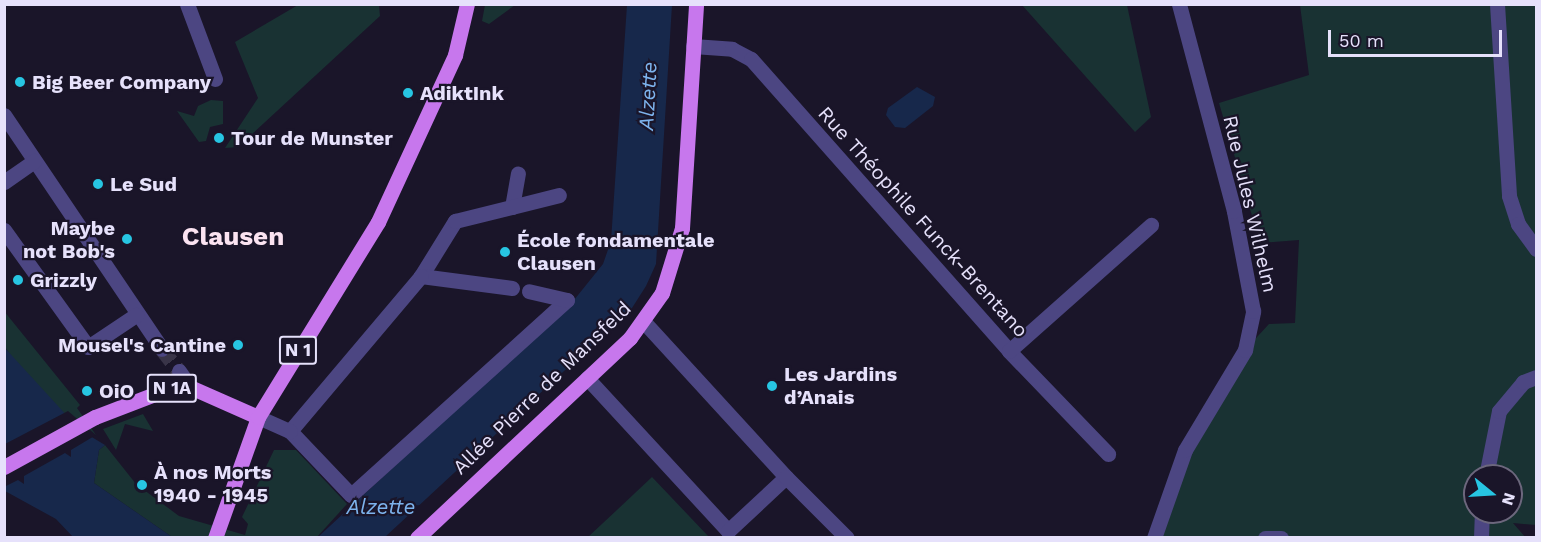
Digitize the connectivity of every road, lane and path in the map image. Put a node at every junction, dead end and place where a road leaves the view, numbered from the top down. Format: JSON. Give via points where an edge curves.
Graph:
{"nodes":[{"id":1,"x":187,"y":4,"type":"edge"},
{"id":2,"x":467,"y":4,"type":"edge"},
{"id":3,"x":696,"y":4,"type":"edge"},
{"id":4,"x":1179,"y":4,"type":"edge"},
{"id":5,"x":1497,"y":4,"type":"edge"},
{"id":6,"x":693,"y":46,"type":"junction"},
{"id":7,"x":215,"y":79,"type":"dead end"},
{"id":8,"x":4,"y":115,"type":"edge"},
{"id":9,"x":34,"y":161,"type":"junction"},
{"id":10,"x":518,"y":174,"type":"dead end"},
{"id":11,"x":4,"y":182,"type":"edge"},
{"id":12,"x":559,"y":195,"type":"dead end"},
{"id":13,"x":512,"y":207,"type":"junction"},
{"id":14,"x":1151,"y":225,"type":"dead end"},
{"id":15,"x":4,"y":230,"type":"edge"},
{"id":16,"x":1536,"y":249,"type":"edge"},
{"id":17,"x":422,"y":276,"type":"junction"},
{"id":18,"x":512,"y":288,"type":"dead end"},
{"id":19,"x":529,"y":291,"type":"dead end"},
{"id":20,"x":136,"y":315,"type":"junction"},
{"id":21,"x":644,"y":322,"type":"junction"},
{"id":22,"x":162,"y":349,"type":"tunnel mouth"},
{"id":23,"x":1009,"y":351,"type":"junction"},
{"id":24,"x":179,"y":371,"type":"tunnel mouth"},
{"id":25,"x":1536,"y":377,"type":"edge"},
{"id":26,"x":587,"y":378,"type":"junction"},
{"id":27,"x":190,"y":387,"type":"junction"},
{"id":28,"x":258,"y":417,"type":"junction"},
{"id":29,"x":291,"y":431,"type":"junction"},
{"id":30,"x":1108,"y":454,"type":"dead end"},
{"id":31,"x":1488,"y":464,"type":"edge"},
{"id":32,"x":4,"y":467,"type":"edge"},
{"id":33,"x":786,"y":477,"type":"junction"},
{"id":34,"x":217,"y":530,"type":"edge"},
{"id":35,"x":732,"y":534,"type":"edge"},
{"id":36,"x":417,"y":537,"type":"edge"},
{"id":37,"x":847,"y":537,"type":"edge"},
{"id":38,"x":1154,"y":537,"type":"edge"},
{"id":39,"x":1265,"y":537,"type":"edge"},
{"id":40,"x":1281,"y":537,"type":"edge"}],
"edges":[{"from":1,"to":7,"type":"street"},
{"from":2,"to":28,"type":"main road","number":"N 1","via":[[455,55],[378,222]]},
{"from":3,"to":6,"type":"main road","name":"Allée Pierre de Mansfeld"},
{"from":4,"to":38,"type":"street","name":"Rue Jules Wilhelm","via":[[1234,211],[1253,311],[1245,350],[1185,450]]},
{"from":5,"to":16,"type":"street","via":[[1509,196],[1518,224]]},
{"from":6,"to":21,"type":"main road","name":"Allée Pierre de Mansfeld","via":[[681,228],[670,273]]},
{"from":6,"to":23,"type":"street","name":"Rue Théophile Funck-Brentano","via":[[732,49],[751,59]]},
{"from":8,"to":9,"type":"street"},
{"from":9,"to":11,"type":"street"},
{"from":9,"to":20,"type":"street"},
{"from":10,"to":13,"type":"street"},
{"from":12,"to":13,"type":"street"},
{"from":13,"to":17,"type":"street","via":[[455,221]]},
{"from":14,"to":23,"type":"street"},
{"from":15,"to":20,"type":"street","via":[[88,346]]},
{"from":17,"to":18,"type":"street"},
{"from":17,"to":29,"type":"street"},
{"from":19,"to":29,"type":"street","via":[[567,300],[351,495]]},
{"from":20,"to":22,"type":"street"},
{"from":21,"to":26,"type":"main road","name":"Allée Pierre de Mansfeld"},
{"from":21,"to":33,"type":"street"},
{"from":23,"to":30,"type":"street","name":"Rue Théophile Funck-Brentano"},
{"from":24,"to":27,"type":"street"},
{"from":25,"to":31,"type":"street","via":[[1523,382],[1499,411]]},
{"from":26,"to":35,"type":"street"},
{"from":26,"to":36,"type":"main road","name":"Allée Pierre de Mansfeld"},
{"from":27,"to":28,"type":"main road","number":"N 1A"},
{"from":27,"to":32,"type":"main road","number":"N 1A","via":[[147,395]]},
{"from":28,"to":29,"type":"street"},
{"from":28,"to":34,"type":"main road","number":"N 1"},
{"from":33,"to":35,"type":"street"},
{"from":33,"to":37,"type":"street"},
{"from":39,"to":40,"type":"street"}]}
